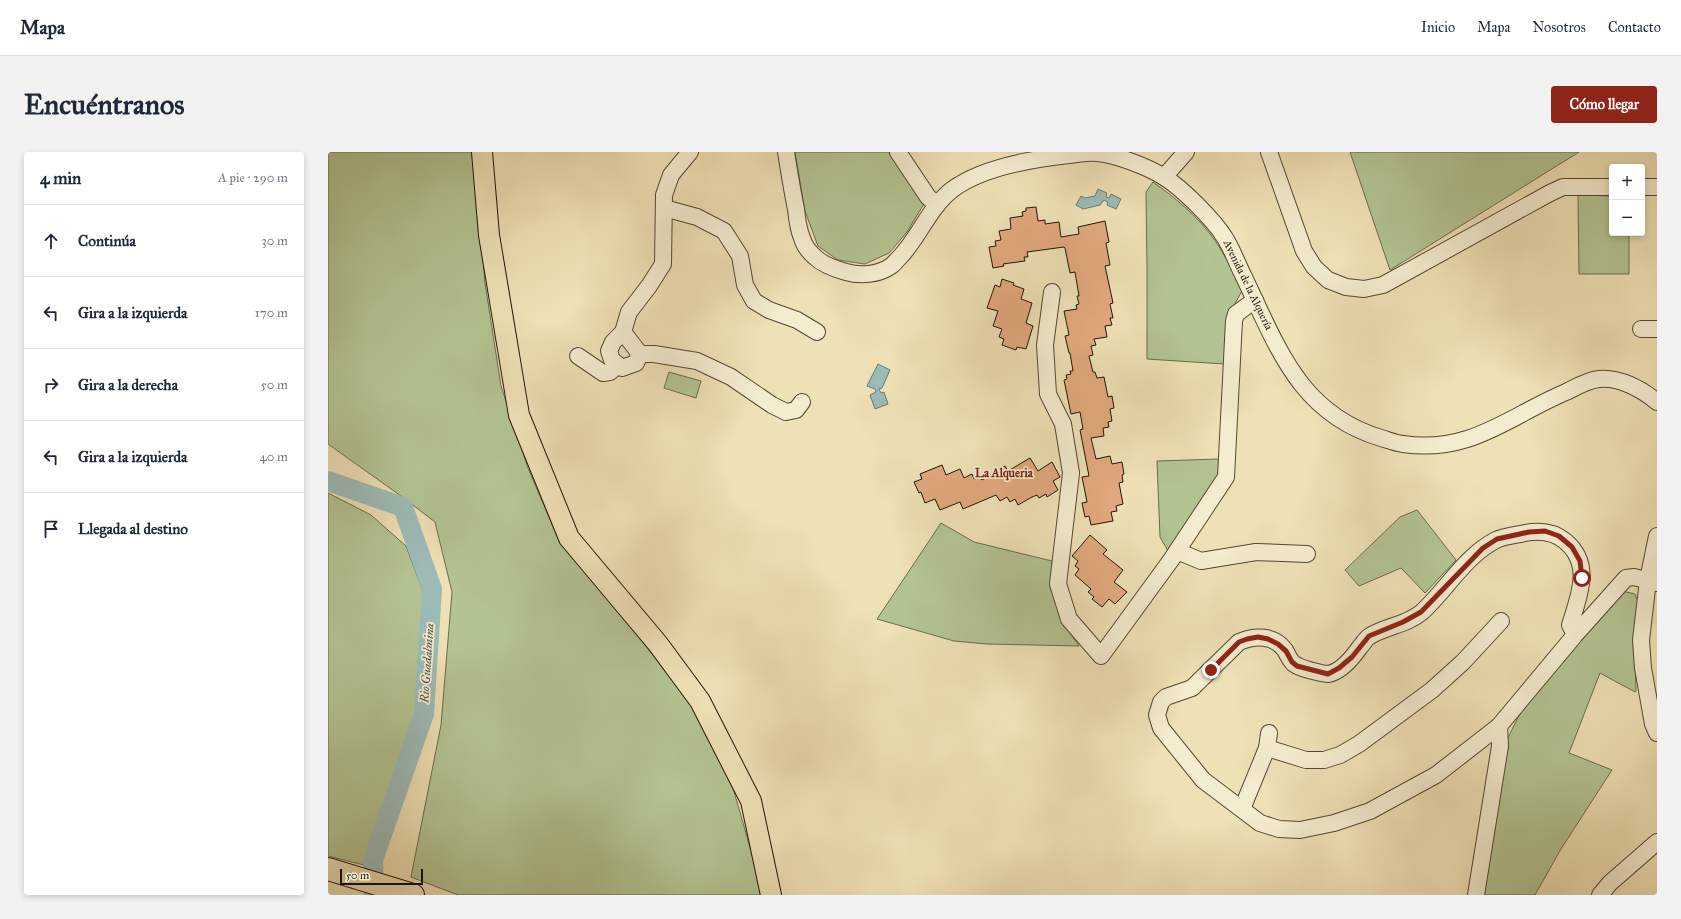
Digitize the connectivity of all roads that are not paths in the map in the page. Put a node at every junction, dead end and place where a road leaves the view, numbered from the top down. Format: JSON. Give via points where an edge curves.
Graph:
{"nodes":[{"id":1,"x":482,"y":152,"type":"edge"},
{"id":2,"x":488,"y":152,"type":"edge"},
{"id":3,"x":690,"y":152,"type":"edge"},
{"id":4,"x":786,"y":152,"type":"edge"},
{"id":5,"x":898,"y":152,"type":"edge"},
{"id":6,"x":1186,"y":152,"type":"edge"},
{"id":7,"x":1269,"y":152,"type":"edge"},
{"id":8,"x":1164,"y":177,"type":"junction"},
{"id":9,"x":1609,"y":187,"type":"edge"},
{"id":10,"x":1645,"y":187,"type":"edge"},
{"id":11,"x":1657,"y":187,"type":"edge"},
{"id":12,"x":484,"y":189,"type":"junction"},
{"id":13,"x":937,"y":205,"type":"junction"},
{"id":14,"x":664,"y":208,"type":"junction"},
{"id":15,"x":1052,"y":292,"type":"dead end"},
{"id":16,"x":1255,"y":300,"type":"junction"},
{"id":17,"x":623,"y":332,"type":"junction"},
{"id":18,"x":817,"y":332,"type":"dead end"},
{"id":19,"x":640,"y":354,"type":"junction"},
{"id":20,"x":578,"y":356,"type":"dead end"},
{"id":21,"x":618,"y":365,"type":"junction"},
{"id":22,"x":1657,"y":400,"type":"edge"},
{"id":23,"x":802,"y":402,"type":"dead end"},
{"id":24,"x":1657,"y":536,"type":"edge"},
{"id":25,"x":1177,"y":551,"type":"junction"},
{"id":26,"x":1307,"y":554,"type":"dead end"},
{"id":27,"x":1652,"y":582,"type":"edge"},
{"id":28,"x":1501,"y":621,"type":"dead end"},
{"id":29,"x":1575,"y":635,"type":"junction"},
{"id":30,"x":1499,"y":726,"type":"junction"},
{"id":31,"x":1657,"y":733,"type":"edge"},
{"id":32,"x":1242,"y":809,"type":"junction"},
{"id":33,"x":1657,"y":842,"type":"edge"},
{"id":34,"x":328,"y":869,"type":"edge"},
{"id":35,"x":413,"y":895,"type":"edge"},
{"id":36,"x":771,"y":895,"type":"edge"},
{"id":37,"x":1476,"y":895,"type":"edge"},
{"id":38,"x":1600,"y":895,"type":"edge"}],
"edges":[{"from":1,"to":12,"type":"main road"},
{"from":2,"to":12,"type":"main road"},
{"from":3,"to":14,"type":"street","via":[[671,175],[664,194]]},
{"from":4,"to":13,"type":"street","name":"Avenida de la Alquería","via":[[801,236],[816,259],[830,267],[852,273],[870,274],[891,266],[909,248]]},
{"from":5,"to":13,"type":"street","via":[[928,197]]},
{"from":6,"to":8,"type":"street"},
{"from":7,"to":9,"type":"street","via":[[1304,251],[1314,267],[1328,280],[1346,287],[1364,289],[1383,285],[1563,187]]},
{"from":8,"to":13,"type":"street","name":"Avenida de la Alquería","via":[[1134,162],[1098,153],[1041,158],[969,180],[954,188]]},
{"from":8,"to":16,"type":"street","name":"Avenida de la Alquería","via":[[1198,206],[1225,237]]},
{"from":10,"to":11,"type":"street"},
{"from":12,"to":36,"type":"main road","via":[[489,235],[519,415],[569,538],[658,644],[700,701],[751,801]]},
{"from":14,"to":17,"type":"street","via":[[663,264],[628,312]]},
{"from":14,"to":18,"type":"street","via":[[697,217],[724,231],[740,256],[745,285],[754,301]]},
{"from":15,"to":25,"type":"street","via":[[1044,345],[1048,394],[1063,424],[1071,472],[1058,584],[1069,619],[1100,656]]},
{"from":16,"to":22,"type":"street","name":"Avenida de la Alquería","via":[[1297,381],[1312,398],[1349,426],[1402,444],[1437,445],[1460,442],[1518,417],[1553,397],[1598,379],[1612,380],[1639,388]]},
{"from":16,"to":25,"type":"street","via":[[1236,314],[1234,321],[1226,477]]},
{"from":17,"to":19,"type":"street"},
{"from":17,"to":21,"type":"street","via":[[613,342],[609,351],[612,360]]},
{"from":19,"to":21,"type":"street","via":[[636,363],[622,368]]},
{"from":19,"to":23,"type":"street","via":[[697,361],[731,376],[786,412],[796,410]]},
{"from":20,"to":21,"type":"street","via":[[603,373],[610,372]]},
{"from":24,"to":27,"type":"street"},
{"from":25,"to":26,"type":"street","via":[[1201,561],[1256,552]]},
{"from":27,"to":29,"type":"street","via":[[1634,577],[1626,578]]},
{"from":27,"to":31,"type":"street","via":[[1641,640],[1643,668],[1653,724]]},
{"from":28,"to":32,"type":"street","via":[[1463,662],[1432,690],[1340,755],[1324,760],[1306,760],[1268,740]]},
{"from":29,"to":30,"type":"street"},
{"from":29,"to":32,"type":"street","via":[[1570,625],[1582,578],[1580,561],[1572,547],[1559,536],[1545,531],[1497,539],[1483,548],[1421,612],[1369,636],[1352,657],[1328,674],[1297,666],[1286,651],[1268,639],[1258,637],[1239,642],[1192,688],[1166,698],[1158,708],[1157,715],[1161,728],[1204,780]]},
{"from":30,"to":32,"type":"street","via":[[1436,775],[1370,811],[1334,823],[1300,830],[1279,829],[1260,823]]},
{"from":30,"to":37,"type":"street","via":[[1500,746]]},
{"from":33,"to":38,"type":"street"},
{"from":34,"to":35,"type":"highway"}]}
